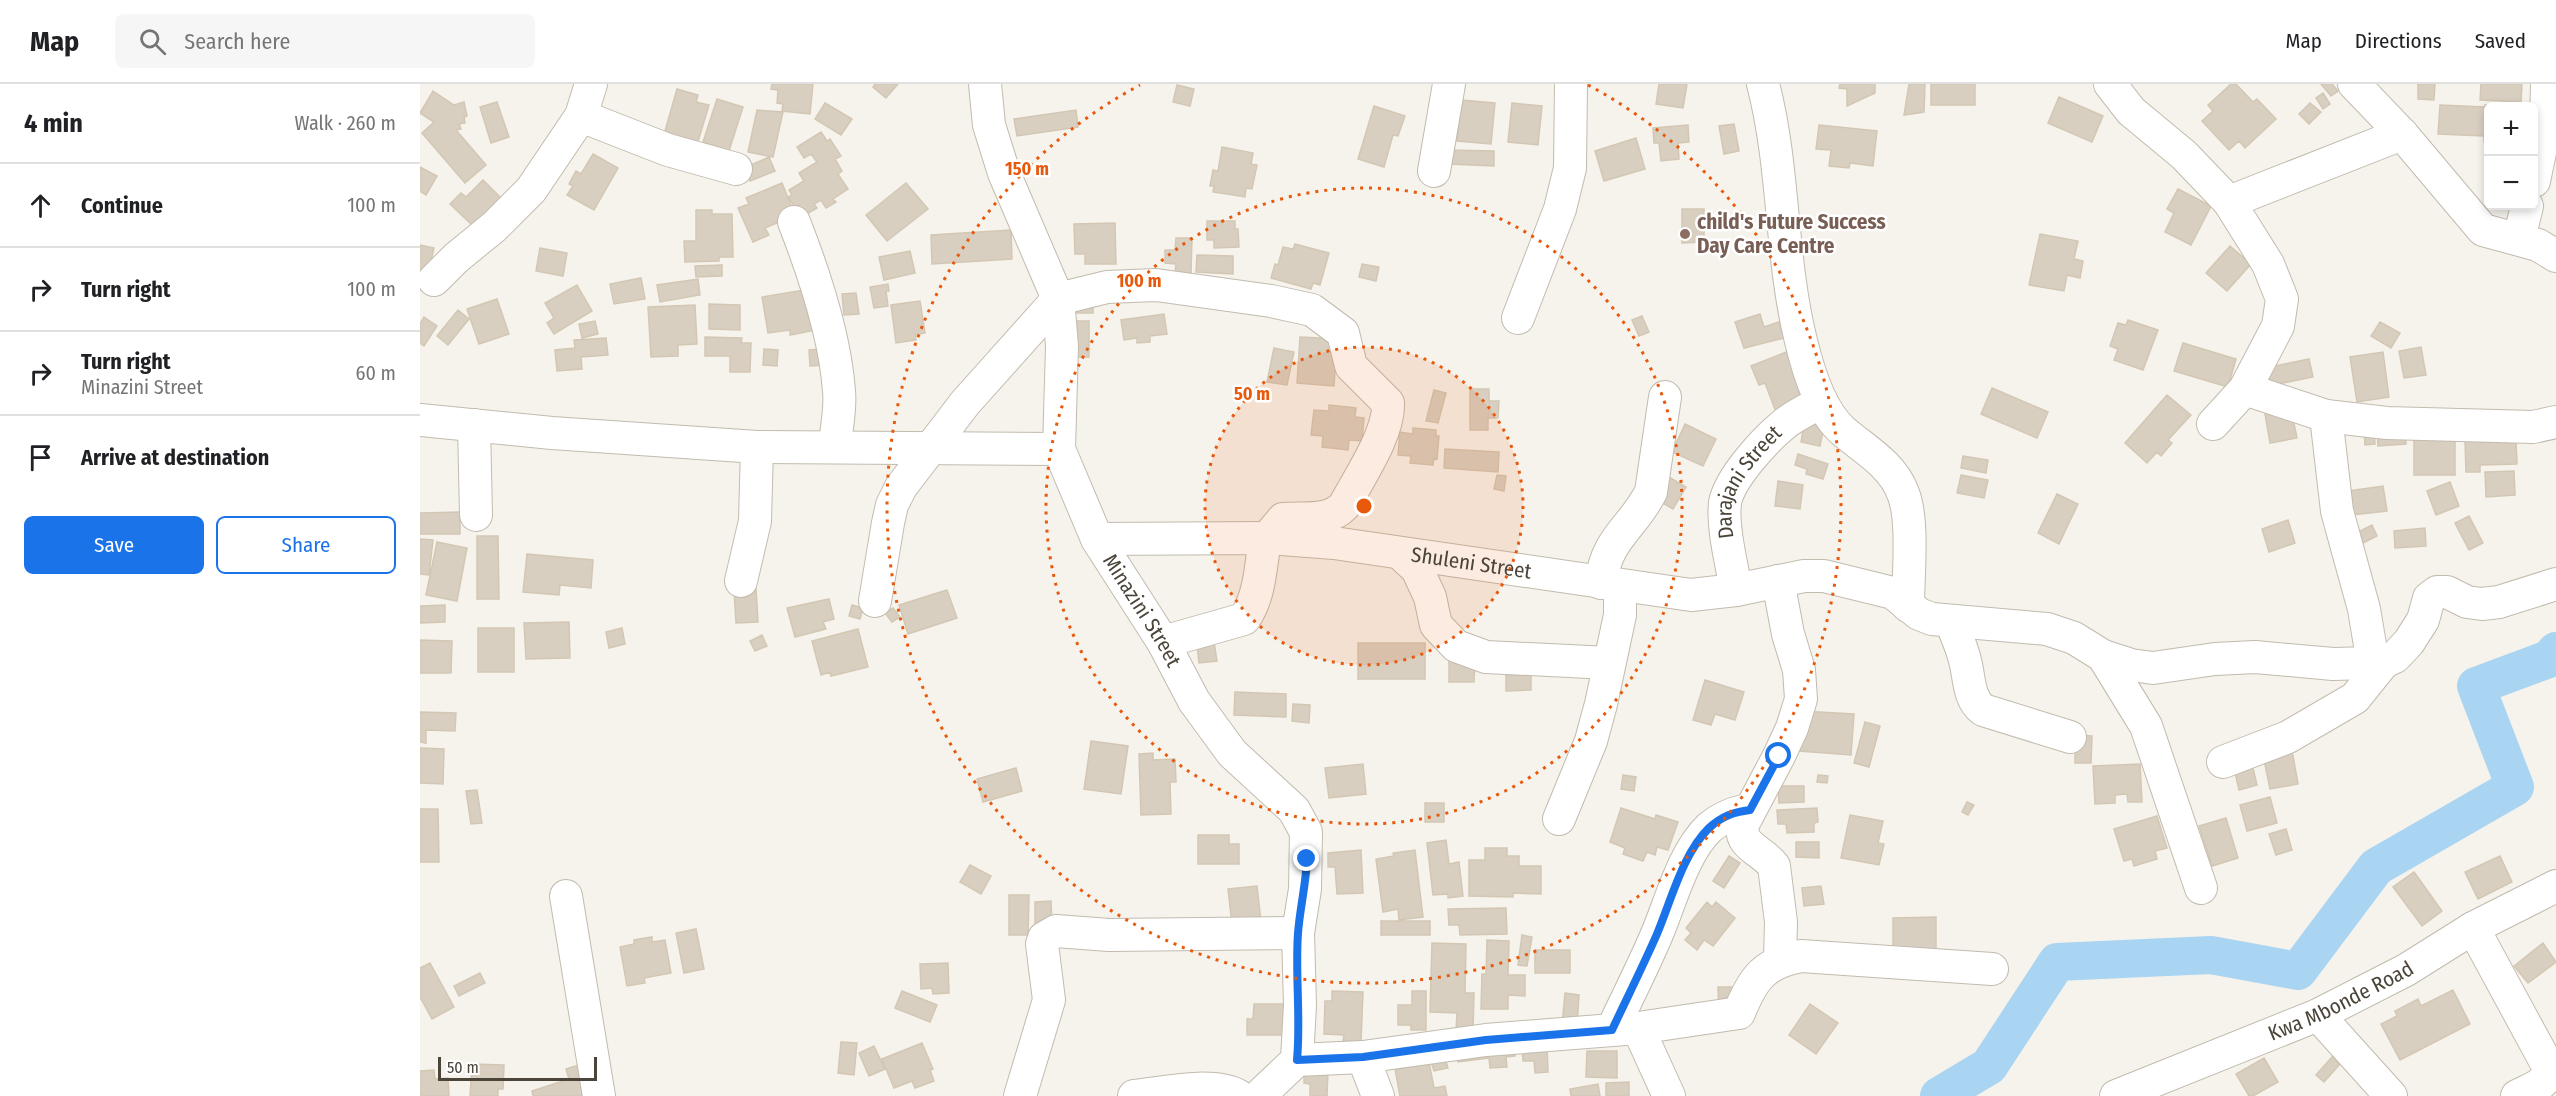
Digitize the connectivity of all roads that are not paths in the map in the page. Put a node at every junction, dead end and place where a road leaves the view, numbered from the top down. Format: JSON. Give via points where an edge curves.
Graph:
{"nodes":[{"id":1,"x":591,"y":84,"type":"edge"},
{"id":2,"x":985,"y":84,"type":"edge"},
{"id":3,"x":1449,"y":84,"type":"edge"},
{"id":4,"x":1571,"y":84,"type":"edge"},
{"id":5,"x":1763,"y":84,"type":"edge"},
{"id":6,"x":2110,"y":84,"type":"edge"},
{"id":7,"x":2354,"y":84,"type":"edge"},
{"id":8,"x":2547,"y":84,"type":"edge"},
{"id":9,"x":581,"y":116,"type":"junction"},
{"id":10,"x":2402,"y":134,"type":"junction"},
{"id":11,"x":2538,"y":162,"type":"edge"},
{"id":12,"x":736,"y":169,"type":"dead end"},
{"id":13,"x":1434,"y":171,"type":"dead end"},
{"id":14,"x":2229,"y":202,"type":"junction"},
{"id":15,"x":2526,"y":210,"type":"edge"},
{"id":16,"x":794,"y":222,"type":"dead end"},
{"id":17,"x":2519,"y":239,"type":"junction"},
{"id":18,"x":2556,"y":256,"type":"edge"},
{"id":19,"x":434,"y":280,"type":"dead end"},
{"id":20,"x":1058,"y":299,"type":"junction"},
{"id":21,"x":1518,"y":318,"type":"dead end"},
{"id":22,"x":2245,"y":389,"type":"junction"},
{"id":23,"x":1665,"y":397,"type":"dead end"},
{"id":24,"x":1822,"y":402,"type":"junction"},
{"id":25,"x":2326,"y":416,"type":"junction"},
{"id":26,"x":420,"y":420,"type":"edge"},
{"id":27,"x":2556,"y":422,"type":"edge"},
{"id":28,"x":2213,"y":424,"type":"dead end"},
{"id":29,"x":474,"y":425,"type":"junction"},
{"id":30,"x":835,"y":446,"type":"junction"},
{"id":31,"x":757,"y":447,"type":"junction"},
{"id":32,"x":931,"y":448,"type":"junction"},
{"id":33,"x":1059,"y":449,"type":"junction"},
{"id":34,"x":476,"y":515,"type":"dead end"},
{"id":35,"x":1266,"y":538,"type":"junction"},
{"id":36,"x":1097,"y":539,"type":"junction"},
{"id":37,"x":1402,"y":555,"type":"junction"},
{"id":38,"x":741,"y":581,"type":"dead end"},
{"id":39,"x":1778,"y":581,"type":"junction"},
{"id":40,"x":1611,"y":584,"type":"junction"},
{"id":41,"x":2556,"y":584,"type":"edge"},
{"id":42,"x":1736,"y":590,"type":"junction"},
{"id":43,"x":875,"y":601,"type":"dead end"},
{"id":44,"x":1908,"y":606,"type":"junction"},
{"id":45,"x":1951,"y":621,"type":"junction"},
{"id":46,"x":1163,"y":642,"type":"junction"},
{"id":47,"x":2103,"y":656,"type":"junction"},
{"id":48,"x":1609,"y":663,"type":"junction"},
{"id":49,"x":2378,"y":663,"type":"junction"},
{"id":50,"x":2070,"y":737,"type":"dead end"},
{"id":51,"x":2223,"y":762,"type":"dead end"},
{"id":52,"x":1750,"y":810,"type":"junction"},
{"id":53,"x":1559,"y":819,"type":"dead end"},
{"id":54,"x":2556,"y":886,"type":"edge"},
{"id":55,"x":2201,"y":888,"type":"dead end"},
{"id":56,"x":566,"y":896,"type":"dead end"},
{"id":57,"x":2473,"y":928,"type":"junction"},
{"id":58,"x":1298,"y":933,"type":"junction"},
{"id":59,"x":1780,"y":960,"type":"junction"},
{"id":60,"x":1992,"y":969,"type":"dead end"},
{"id":61,"x":2318,"y":1015,"type":"junction"},
{"id":62,"x":1625,"y":1029,"type":"junction"},
{"id":63,"x":1363,"y":1057,"type":"junction"},
{"id":64,"x":1297,"y":1060,"type":"junction"},
{"id":65,"x":599,"y":1096,"type":"edge"},
{"id":66,"x":1020,"y":1096,"type":"edge"},
{"id":67,"x":1134,"y":1096,"type":"edge"},
{"id":68,"x":1239,"y":1096,"type":"edge"},
{"id":69,"x":1259,"y":1096,"type":"edge"},
{"id":70,"x":1378,"y":1096,"type":"edge"},
{"id":71,"x":1670,"y":1096,"type":"edge"},
{"id":72,"x":2116,"y":1096,"type":"edge"},
{"id":73,"x":2391,"y":1096,"type":"edge"},
{"id":74,"x":2517,"y":1096,"type":"edge"}],
"edges":[{"from":1,"to":9,"type":"street"},
{"from":2,"to":20,"type":"street","name":"Minazini Street","via":[[989,125],[1004,173]]},
{"from":3,"to":13,"type":"street"},
{"from":4,"to":21,"type":"street","via":[[1570,168],[1560,209]]},
{"from":5,"to":24,"type":"street","via":[[1773,122],[1801,341]]},
{"from":6,"to":14,"type":"street","via":[[2131,111],[2184,155]]},
{"from":7,"to":10,"type":"street"},
{"from":8,"to":11,"type":"street","via":[[2546,123]]},
{"from":9,"to":12,"type":"street","via":[[668,150]]},
{"from":9,"to":19,"type":"street","via":[[531,190]]},
{"from":10,"to":14,"type":"street"},
{"from":10,"to":17,"type":"street","via":[[2483,231]]},
{"from":14,"to":22,"type":"street","via":[[2268,264],[2282,299],[2278,326]]},
{"from":15,"to":17,"type":"street"},
{"from":16,"to":30,"type":"street","via":[[815,277],[840,392]]},
{"from":17,"to":18,"type":"street"},
{"from":20,"to":32,"type":"street","via":[[965,403]]},
{"from":20,"to":33,"type":"street","name":"Minazini Street","via":[[1062,346]]},
{"from":20,"to":35,"type":"street","via":[[1107,287],[1156,285],[1312,310],[1343,333],[1351,366],[1388,403],[1389,413],[1380,439],[1336,514],[1282,519]]},
{"from":22,"to":25,"type":"street"},
{"from":22,"to":28,"type":"street"},
{"from":23,"to":40,"type":"street","via":[[1651,492],[1610,547],[1603,563]]},
{"from":24,"to":42,"type":"street","name":"Darajani Street","via":[[1784,424],[1758,450],[1730,488],[1725,516]]},
{"from":24,"to":44,"type":"street","via":[[1841,430],[1891,472],[1904,494],[1909,526]]},
{"from":25,"to":27,"type":"street","via":[[2387,423],[2533,427]]},
{"from":25,"to":49,"type":"street","via":[[2337,511]]},
{"from":26,"to":29,"type":"street"},
{"from":29,"to":31,"type":"street"},
{"from":29,"to":34,"type":"street"},
{"from":30,"to":31,"type":"street"},
{"from":30,"to":32,"type":"street"},
{"from":31,"to":38,"type":"street","via":[[755,522]]},
{"from":32,"to":33,"type":"street"},
{"from":32,"to":43,"type":"street","via":[[892,505]]},
{"from":33,"to":36,"type":"street","name":"Minazini Street"},
{"from":35,"to":36,"type":"street","name":"Shuleni Street"},
{"from":35,"to":37,"type":"street","name":"Shuleni Street","via":[[1334,543]]},
{"from":35,"to":46,"type":"street","via":[[1256,593],[1244,619]]},
{"from":36,"to":46,"type":"street","name":"Minazini Street"},
{"from":37,"to":40,"type":"street","name":"Shuleni Street"},
{"from":37,"to":48,"type":"street","via":[[1418,569],[1436,625],[1456,646],[1486,657]]},
{"from":39,"to":42,"type":"street","name":"Shuleni Street"},
{"from":39,"to":44,"type":"street","name":"Shuleni Street","via":[[1824,576],[1893,593]]},
{"from":39,"to":52,"type":"street","via":[[1799,670],[1801,699],[1792,729]]},
{"from":40,"to":42,"type":"street","name":"Shuleni Street","via":[[1691,595]]},
{"from":40,"to":48,"type":"street","via":[[1620,615]]},
{"from":41,"to":49,"type":"street","via":[[2482,604],[2437,592],[2429,598],[2423,620],[2409,642],[2395,657]]},
{"from":44,"to":45,"type":"street","name":"Shuleni Street","via":[[1932,619]]},
{"from":45,"to":47,"type":"street","name":"Shuleni Street","via":[[2047,629],[2074,638]]},
{"from":45,"to":50,"type":"street","via":[[1977,705]]},
{"from":46,"to":58,"type":"street","name":"Minazini Street","via":[[1194,701],[1232,753],[1294,810],[1306,832],[1305,889]]},
{"from":47,"to":49,"type":"street","via":[[2153,668],[2254,657],[2333,664]]},
{"from":47,"to":55,"type":"street","via":[[2146,726]]},
{"from":48,"to":53,"type":"street","via":[[1591,741]]},
{"from":49,"to":51,"type":"street","via":[[2355,698],[2288,737]]},
{"from":52,"to":59,"type":"street","via":[[1741,833],[1743,841],[1774,866],[1781,922]]},
{"from":52,"to":62,"type":"street","via":[[1723,817],[1696,845],[1668,903]]},
{"from":54,"to":57,"type":"street","name":"Kwa Mbonde Road"},
{"from":56,"to":65,"type":"street"},
{"from":57,"to":61,"type":"street","name":"Kwa Mbonde Road","via":[[2406,970]]},
{"from":57,"to":74,"type":"street","via":[[2549,1068],[2549,1076],[2543,1082]]},
{"from":58,"to":64,"type":"street","name":"Minazini Street"},
{"from":58,"to":66,"type":"street","via":[[1109,936],[1056,931],[1044,938],[1049,1000]]},
{"from":59,"to":60,"type":"street","via":[[1801,956]]},
{"from":59,"to":62,"type":"street","via":[[1764,969],[1739,1013]]},
{"from":61,"to":72,"type":"street","name":"Kwa Mbonde Road"},
{"from":61,"to":73,"type":"street"},
{"from":62,"to":63,"type":"street","via":[[1486,1040]]},
{"from":62,"to":71,"type":"street"},
{"from":63,"to":64,"type":"street"},
{"from":63,"to":70,"type":"street"},
{"from":64,"to":69,"type":"street"},
{"from":67,"to":68,"type":"street","via":[[1199,1088]]}]}
